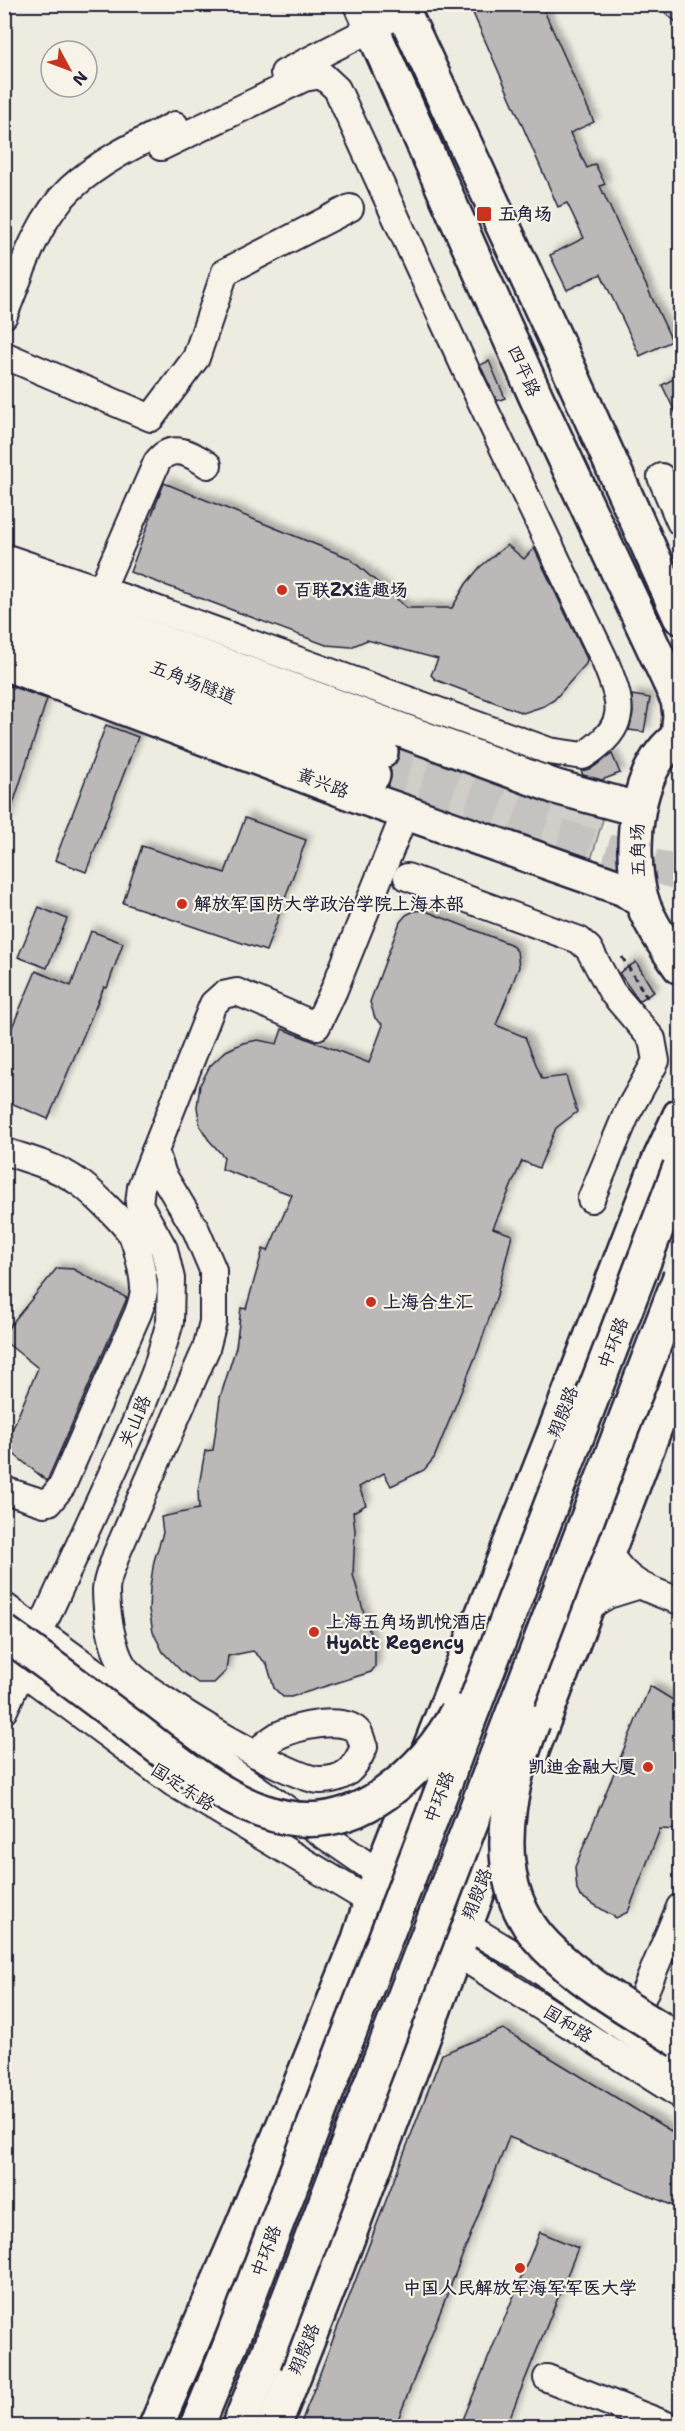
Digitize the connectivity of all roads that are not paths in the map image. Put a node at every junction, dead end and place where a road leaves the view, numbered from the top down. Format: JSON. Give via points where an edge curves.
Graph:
{"nodes":[{"id":1,"x":402,"y":8,"type":"edge"},
{"id":2,"x":366,"y":18,"type":"edge"},
{"id":3,"x":161,"y":147,"type":"dead end"},
{"id":4,"x":350,"y":208,"type":"dead end"},
{"id":5,"x":4,"y":315,"type":"edge"},
{"id":6,"x":4,"y":355,"type":"edge"},
{"id":7,"x":208,"y":465,"type":"dead end"},
{"id":8,"x":661,"y":477,"type":"dead end"},
{"id":9,"x":681,"y":522,"type":"edge"},
{"id":10,"x":4,"y":557,"type":"edge"},
{"id":11,"x":4,"y":584,"type":"edge"},
{"id":12,"x":95,"y":603,"type":"junction"},
{"id":13,"x":4,"y":611,"type":"edge"},
{"id":14,"x":681,"y":617,"type":"edge"},
{"id":15,"x":4,"y":636,"type":"edge"},
{"id":16,"x":4,"y":663,"type":"edge"},
{"id":17,"x":679,"y":737,"type":"edge"},
{"id":18,"x":638,"y":809,"type":"junction"},
{"id":19,"x":405,"y":813,"type":"junction"},
{"id":20,"x":407,"y":877,"type":"dead end"},
{"id":21,"x":642,"y":901,"type":"junction"},
{"id":22,"x":681,"y":967,"type":"edge"},
{"id":23,"x":681,"y":1115,"type":"edge"},
{"id":24,"x":681,"y":1140,"type":"edge"},
{"id":25,"x":4,"y":1151,"type":"edge"},
{"id":26,"x":155,"y":1151,"type":"junction"},
{"id":27,"x":681,"y":1167,"type":"edge"},
{"id":28,"x":591,"y":1199,"type":"dead end"},
{"id":29,"x":681,"y":1277,"type":"edge"},
{"id":30,"x":681,"y":1312,"type":"edge"},
{"id":31,"x":681,"y":1362,"type":"edge"},
{"id":32,"x":113,"y":1471,"type":"junction"},
{"id":33,"x":147,"y":1485,"type":"junction"},
{"id":34,"x":4,"y":1490,"type":"edge"},
{"id":35,"x":609,"y":1553,"type":"junction"},
{"id":36,"x":637,"y":1586,"type":"junction"},
{"id":37,"x":681,"y":1602,"type":"edge"},
{"id":38,"x":4,"y":1606,"type":"edge"},
{"id":39,"x":588,"y":1606,"type":"junction"},
{"id":40,"x":40,"y":1631,"type":"junction"},
{"id":41,"x":4,"y":1632,"type":"edge"},
{"id":42,"x":13,"y":1665,"type":"edge"},
{"id":43,"x":4,"y":1710,"type":"edge"},
{"id":44,"x":225,"y":1736,"type":"junction"},
{"id":45,"x":255,"y":1754,"type":"dead end"},
{"id":46,"x":213,"y":1758,"type":"junction"},
{"id":47,"x":382,"y":1892,"type":"junction"},
{"id":48,"x":681,"y":1907,"type":"edge"},
{"id":49,"x":460,"y":1938,"type":"junction"},
{"id":50,"x":628,"y":2033,"type":"junction"},
{"id":51,"x":681,"y":2041,"type":"edge"},
{"id":52,"x":681,"y":2067,"type":"edge"},
{"id":53,"x":681,"y":2095,"type":"edge"},
{"id":54,"x":547,"y":2378,"type":"dead end"},
{"id":55,"x":156,"y":2427,"type":"edge"},
{"id":56,"x":197,"y":2427,"type":"edge"},
{"id":57,"x":239,"y":2427,"type":"edge"},
{"id":58,"x":274,"y":2427,"type":"edge"},
{"id":59,"x":669,"y":2427,"type":"edge"}],
"edges":[{"from":1,"to":2,"type":"street"},
{"from":1,"to":14,"type":"main road"},
{"from":2,"to":5,"type":"street","via":[[134,145],[68,190],[28,255]]},
{"from":2,"to":17,"type":"main road","name":"四平路","via":[[537,399],[678,700]]},
{"from":3,"to":12,"type":"street","via":[[304,78],[322,75],[337,89],[604,659],[620,697],[617,721],[602,743],[583,756],[549,752]]},
{"from":4,"to":6,"type":"street","via":[[225,272],[196,358],[151,418]]},
{"from":7,"to":12,"type":"street","via":[[192,454],[178,451],[162,455]]},
{"from":8,"to":9,"type":"street"},
{"from":10,"to":12,"type":"street"},
{"from":11,"to":12,"type":"main road"},
{"from":12,"to":18,"type":"main road","via":[[563,790]]},
{"from":13,"to":15,"type":"main road","name":"五角场隧道","via":[[377,763]]},
{"from":16,"to":19,"type":"main road","name":"黄兴路"},
{"from":17,"to":18,"type":"main road","name":"五角场","via":[[659,759],[645,783]]},
{"from":18,"to":21,"type":"main road","name":"五角场","via":[[636,866]]},
{"from":19,"to":21,"type":"main road","name":"黄兴路","via":[[624,889]]},
{"from":19,"to":26,"type":"street","via":[[317,1026],[237,992],[224,995],[213,1004]]},
{"from":20,"to":28,"type":"street","via":[[579,940],[590,949],[612,993],[652,1039],[656,1060],[627,1113]]},
{"from":21,"to":22,"type":"main road","name":"五角场","via":[[671,956]]},
{"from":23,"to":47,"type":"main road","name":"翔殷路","via":[[658,1163]]},
{"from":24,"to":47,"type":"main road","name":"翔殷路","via":[[611,1337],[498,1630]]},
{"from":25,"to":34,"type":"street","via":[[58,1170],[78,1181],[96,1198],[130,1233],[144,1287],[138,1312],[62,1486],[44,1503]]},
{"from":26,"to":32,"type":"street","name":"关山路","via":[[139,1204],[164,1249],[171,1279],[170,1322],[156,1370]]},
{"from":26,"to":33,"type":"street","via":[[163,1175],[209,1260],[214,1296],[206,1348]]},
{"from":27,"to":41,"type":"main road","bridge":true,"via":[[585,1388],[465,1697],[435,1746],[418,1766],[380,1797],[360,1809],[318,1820],[270,1815],[243,1804],[189,1772]]},
{"from":27,"to":56,"type":"main road","name":"中环路","bridge":true},
{"from":29,"to":57,"type":"main road","bridge":true},
{"from":30,"to":51,"type":"main road","bridge":true,"via":[[654,1401],[518,1762],[507,1831],[509,1877],[515,1898],[535,1933],[577,1973]]},
{"from":31,"to":35,"type":"main road","name":"翔殷路"},
{"from":32,"to":33,"type":"street"},
{"from":32,"to":40,"type":"street","name":"关山路"},
{"from":33,"to":44,"type":"street","via":[[116,1555],[106,1589],[112,1636],[124,1666],[131,1673],[154,1693]]},
{"from":35,"to":36,"type":"street"},
{"from":35,"to":39,"type":"main road","name":"翔殷路"},
{"from":36,"to":37,"type":"street"},
{"from":36,"to":39,"type":"street"},
{"from":38,"to":40,"type":"street"},
{"from":39,"to":49,"type":"main road","name":"翔殷路"},
{"from":40,"to":42,"type":"street","name":"关山路"},
{"from":40,"to":46,"type":"street"},
{"from":42,"to":43,"type":"street","name":"关山路"},
{"from":42,"to":47,"type":"street","name":"国定东路","via":[[173,1783]]},
{"from":44,"to":45,"type":"street"},
{"from":44,"to":46,"type":"street"},
{"from":46,"to":47,"type":"street"},
{"from":47,"to":49,"type":"street"},
{"from":47,"to":55,"type":"main road","name":"翔殷路"},
{"from":48,"to":50,"type":"street"},
{"from":49,"to":50,"type":"street","name":"国和路","via":[[532,1965]]},
{"from":49,"to":53,"type":"street","name":"国和路"},
{"from":49,"to":58,"type":"main road","name":"翔殷路"},
{"from":50,"to":52,"type":"street","name":"国和路"},
{"from":54,"to":59,"type":"street"}]}
